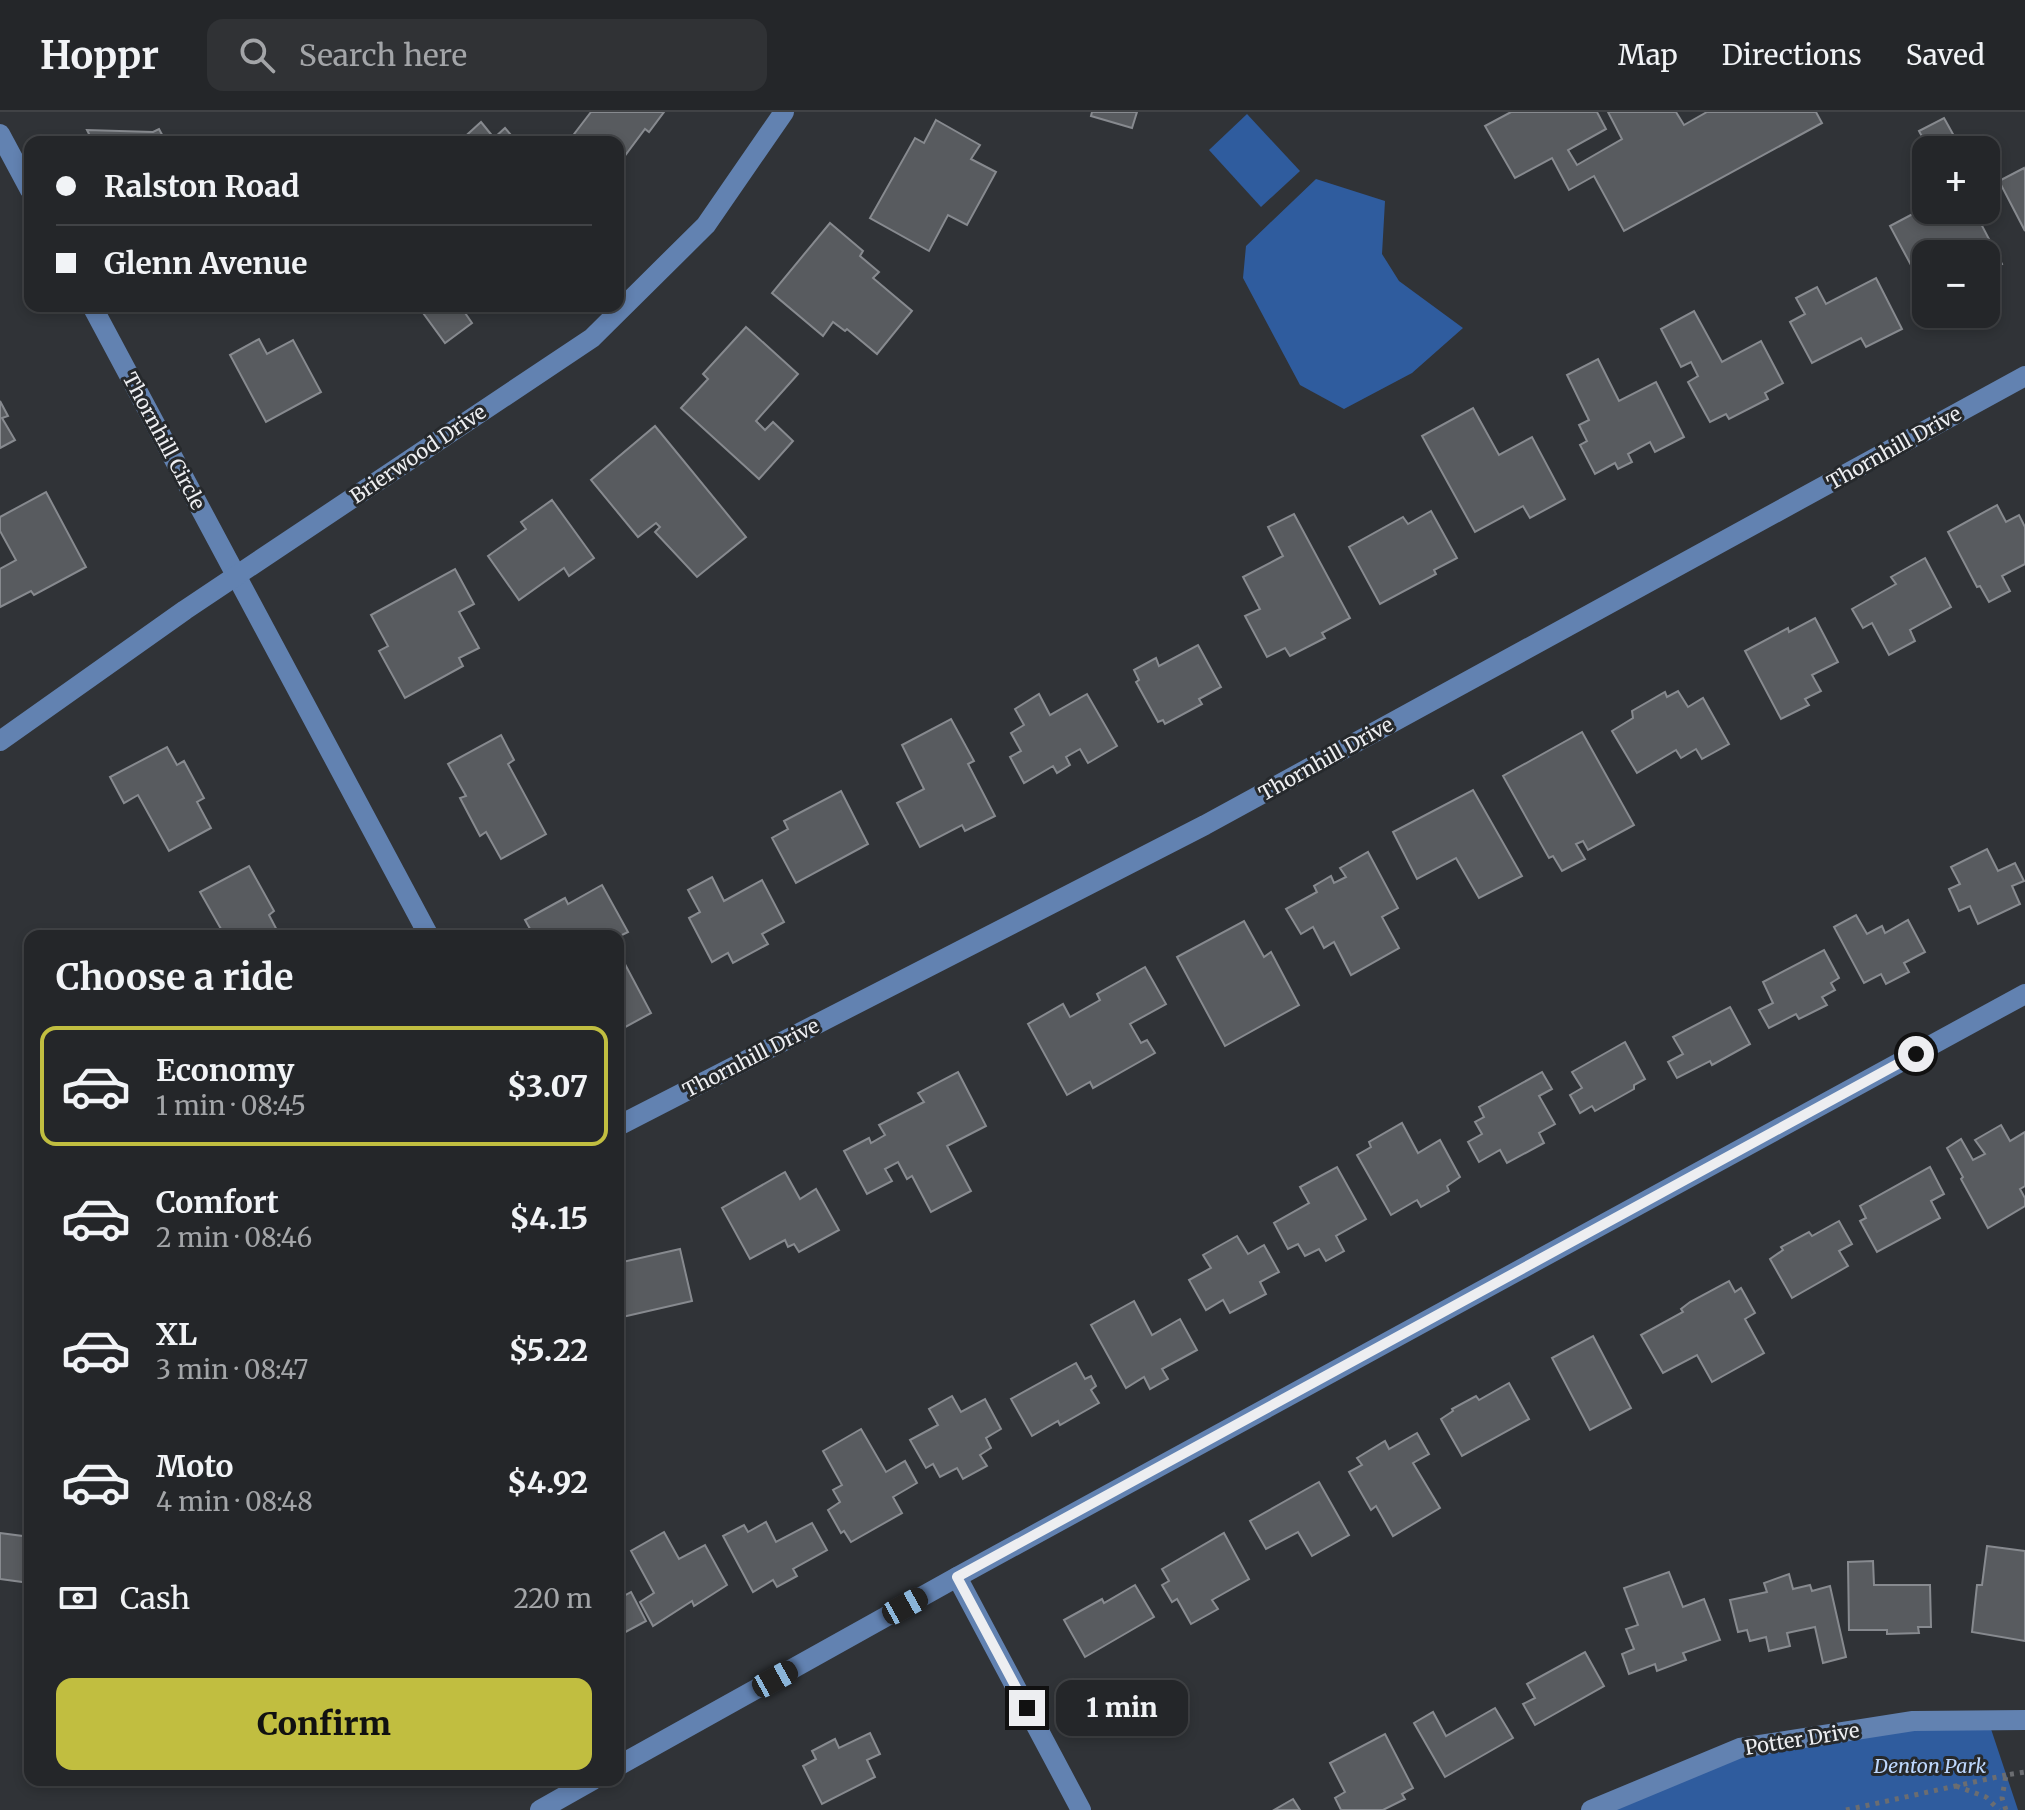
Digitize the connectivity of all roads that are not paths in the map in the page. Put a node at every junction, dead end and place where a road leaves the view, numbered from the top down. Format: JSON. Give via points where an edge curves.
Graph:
{"nodes":[{"id":1,"x":784,"y":112,"type":"edge"},
{"id":2,"x":0,"y":134,"type":"edge"},
{"id":3,"x":24,"y":179,"type":"edge"},
{"id":4,"x":624,"y":306,"type":"edge"},
{"id":5,"x":95,"y":312,"type":"edge"},
{"id":6,"x":618,"y":312,"type":"edge"},
{"id":7,"x":2025,"y":376,"type":"edge"},
{"id":8,"x":236,"y":576,"type":"junction"},
{"id":9,"x":0,"y":741,"type":"edge"},
{"id":10,"x":426,"y":930,"type":"edge"},
{"id":11,"x":2025,"y":994,"type":"edge"},
{"id":12,"x":624,"y":1123,"type":"edge"},
{"id":13,"x":957,"y":1577,"type":"junction"},
{"id":14,"x":2025,"y":1720,"type":"edge"},
{"id":15,"x":624,"y":1763,"type":"edge"},
{"id":16,"x":582,"y":1786,"type":"edge"},
{"id":17,"x":540,"y":1810,"type":"edge"},
{"id":18,"x":1081,"y":1810,"type":"edge"},
{"id":19,"x":1591,"y":1810,"type":"edge"}],
"edges":[{"from":1,"to":4,"type":"street","name":"Brierwood Drive","via":[[706,225]]},
{"from":2,"to":3,"type":"street"},
{"from":5,"to":8,"type":"street","name":"Thornhill Circle"},
{"from":6,"to":8,"type":"street","name":"Brierwood Drive","via":[[592,338]]},
{"from":7,"to":12,"type":"street","name":"Thornhill Drive","via":[[1205,825]]},
{"from":8,"to":9,"type":"street","name":"Brierwood Drive"},
{"from":8,"to":10,"type":"street"},
{"from":11,"to":13,"type":"street"},
{"from":13,"to":15,"type":"street"},
{"from":13,"to":18,"type":"street"},
{"from":14,"to":19,"type":"street","name":"Potter Drive","via":[[1913,1721],[1740,1748]]},
{"from":16,"to":17,"type":"street"}]}
